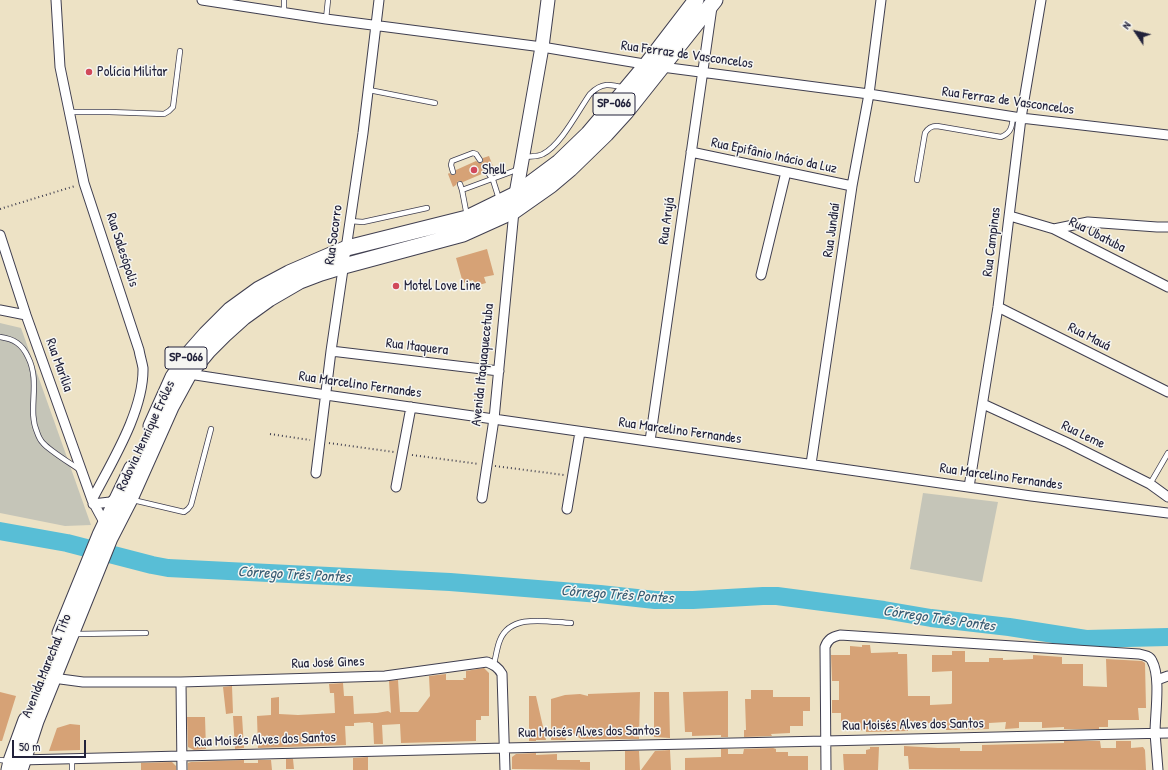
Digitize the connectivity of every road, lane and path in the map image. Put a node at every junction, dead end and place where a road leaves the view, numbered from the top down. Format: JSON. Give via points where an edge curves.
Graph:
{"nodes":[{"id":1,"x":56,"y":0,"type":"edge"},
{"id":2,"x":202,"y":0,"type":"edge"},
{"id":3,"x":284,"y":0,"type":"edge"},
{"id":4,"x":328,"y":0,"type":"edge"},
{"id":5,"x":380,"y":0,"type":"edge"},
{"id":6,"x":548,"y":0,"type":"edge"},
{"id":7,"x":696,"y":0,"type":"edge"},
{"id":8,"x":881,"y":0,"type":"edge"},
{"id":9,"x":1042,"y":0,"type":"edge"},
{"id":10,"x":714,"y":2,"type":"edge"},
{"id":11,"x":284,"y":12,"type":"junction"},
{"id":12,"x":326,"y":19,"type":"junction"},
{"id":13,"x":376,"y":26,"type":"junction"},
{"id":14,"x":542,"y":48,"type":"junction"},
{"id":15,"x":180,"y":51,"type":"dead end"},
{"id":16,"x":647,"y":64,"type":"junction"},
{"id":17,"x":662,"y":67,"type":"junction"},
{"id":18,"x":702,"y":72,"type":"junction"},
{"id":19,"x":627,"y":88,"type":"junction"},
{"id":20,"x":369,"y":90,"type":"junction"},
{"id":21,"x":869,"y":94,"type":"junction"},
{"id":22,"x":435,"y":103,"type":"dead end"},
{"id":23,"x":70,"y":112,"type":"junction"},
{"id":24,"x":1017,"y":117,"type":"junction"},
{"id":25,"x":1168,"y":135,"type":"edge"},
{"id":26,"x":691,"y":152,"type":"junction"},
{"id":27,"x":480,"y":160,"type":"dead end"},
{"id":28,"x":522,"y":163,"type":"junction"},
{"id":29,"x":453,"y":172,"type":"dead end"},
{"id":30,"x":488,"y":172,"type":"dead end"},
{"id":31,"x":786,"y":172,"type":"junction"},
{"id":32,"x":493,"y":180,"type":"junction"},
{"id":33,"x":917,"y":180,"type":"dead end"},
{"id":34,"x":84,"y":183,"type":"junction"},
{"id":35,"x":460,"y":184,"type":"dead end"},
{"id":36,"x":852,"y":186,"type":"junction"},
{"id":37,"x":462,"y":190,"type":"junction"},
{"id":38,"x":516,"y":194,"type":"junction"},
{"id":39,"x":500,"y":202,"type":"junction"},
{"id":40,"x":427,"y":208,"type":"dead end"},
{"id":41,"x":0,"y":209,"type":"edge"},
{"id":42,"x":514,"y":211,"type":"junction"},
{"id":43,"x":1010,"y":216,"type":"junction"},
{"id":44,"x":467,"y":218,"type":"junction"},
{"id":45,"x":350,"y":221,"type":"junction"},
{"id":46,"x":1168,"y":227,"type":"edge"},
{"id":47,"x":1054,"y":229,"type":"junction"},
{"id":48,"x":0,"y":235,"type":"edge"},
{"id":49,"x":347,"y":248,"type":"junction"},
{"id":50,"x":344,"y":266,"type":"junction"},
{"id":51,"x":761,"y":275,"type":"dead end"},
{"id":52,"x":1168,"y":287,"type":"edge"},
{"id":53,"x":998,"y":307,"type":"junction"},
{"id":54,"x":0,"y":310,"type":"edge"},
{"id":55,"x":26,"y":315,"type":"junction"},
{"id":56,"x":0,"y":337,"type":"edge"},
{"id":57,"x":332,"y":350,"type":"junction"},
{"id":58,"x":499,"y":371,"type":"junction"},
{"id":59,"x":189,"y":374,"type":"junction"},
{"id":60,"x":1168,"y":392,"type":"edge"},
{"id":61,"x":326,"y":395,"type":"junction"},
{"id":62,"x":983,"y":404,"type":"junction"},
{"id":63,"x":411,"y":407,"type":"junction"},
{"id":64,"x":494,"y":419,"type":"junction"},
{"id":65,"x":210,"y":428,"type":"dead end"},
{"id":66,"x":580,"y":432,"type":"junction"},
{"id":67,"x":270,"y":434,"type":"dead end"},
{"id":68,"x":650,"y":441,"type":"junction"},
{"id":69,"x":320,"y":442,"type":"junction"},
{"id":70,"x":1168,"y":453,"type":"edge"},
{"id":71,"x":402,"y":454,"type":"junction"},
{"id":72,"x":811,"y":464,"type":"junction"},
{"id":73,"x":488,"y":465,"type":"junction"},
{"id":74,"x":81,"y":471,"type":"junction"},
{"id":75,"x":316,"y":473,"type":"dead end"},
{"id":76,"x":572,"y":476,"type":"junction"},
{"id":77,"x":1150,"y":484,"type":"junction"},
{"id":78,"x":396,"y":487,"type":"dead end"},
{"id":79,"x":969,"y":487,"type":"junction"},
{"id":80,"x":1168,"y":497,"type":"edge"},
{"id":81,"x":124,"y":498,"type":"junction"},
{"id":82,"x":482,"y":498,"type":"dead end"},
{"id":83,"x":93,"y":502,"type":"junction"},
{"id":84,"x":567,"y":509,"type":"dead end"},
{"id":85,"x":1168,"y":513,"type":"edge"},
{"id":86,"x":105,"y":533,"type":"junction"},
{"id":87,"x":95,"y":561,"type":"junction"},
{"id":88,"x":571,"y":623,"type":"dead end"},
{"id":89,"x":146,"y":633,"type":"dead end"},
{"id":90,"x":71,"y":634,"type":"junction"},
{"id":91,"x":494,"y":664,"type":"junction"},
{"id":92,"x":1168,"y":676,"type":"edge"},
{"id":93,"x":53,"y":678,"type":"junction"},
{"id":94,"x":1156,"y":680,"type":"junction"},
{"id":95,"x":181,"y":682,"type":"junction"},
{"id":96,"x":1155,"y":733,"type":"junction"},
{"id":97,"x":1168,"y":733,"type":"edge"},
{"id":98,"x":825,"y":742,"type":"junction"},
{"id":99,"x":505,"y":748,"type":"junction"},
{"id":100,"x":181,"y":757,"type":"junction"},
{"id":101,"x":72,"y":759,"type":"junction"},
{"id":102,"x":13,"y":764,"type":"edge"},
{"id":103,"x":72,"y":770,"type":"edge"},
{"id":104,"x":182,"y":770,"type":"edge"},
{"id":105,"x":505,"y":770,"type":"edge"},
{"id":106,"x":826,"y":770,"type":"edge"},
{"id":107,"x":1158,"y":770,"type":"edge"}],
"edges":[{"from":1,"to":23,"type":"street","name":"Rua Salesópolis","via":[[60,67]]},
{"from":2,"to":11,"type":"street","name":"Rua Ferraz de Vasconcelos"},
{"from":3,"to":11,"type":"lane"},
{"from":4,"to":12,"type":"lane"},
{"from":5,"to":13,"type":"street","name":"Rua Socorro"},
{"from":6,"to":14,"type":"street"},
{"from":7,"to":16,"type":"main road","number":"SP-066"},
{"from":8,"to":21,"type":"street","name":"Rua Jundiaí"},
{"from":9,"to":24,"type":"street","name":"Rua Campinas"},
{"from":10,"to":17,"type":"main road","number":"SP-066"},
{"from":10,"to":18,"type":"street","name":"Rua Arujá"},
{"from":11,"to":12,"type":"street","name":"Rua Ferraz de Vasconcelos"},
{"from":12,"to":13,"type":"street","name":"Rua Ferraz de Vasconcelos"},
{"from":13,"to":14,"type":"street","name":"Rua Ferraz de Vasconcelos"},
{"from":13,"to":20,"type":"street","name":"Rua Socorro"},
{"from":14,"to":16,"type":"street","name":"Rua Ferraz de Vasconcelos"},
{"from":14,"to":28,"type":"street"},
{"from":15,"to":23,"type":"lane","via":[[173,107],[164,114]]},
{"from":16,"to":17,"type":"street","name":"Rua Ferraz de Vasconcelos"},
{"from":16,"to":19,"type":"main road","number":"SP-066"},
{"from":17,"to":18,"type":"street","name":"Rua Ferraz de Vasconcelos"},
{"from":17,"to":42,"type":"main road","number":"SP-066","via":[[626,112],[586,155],[551,185]]},
{"from":18,"to":21,"type":"street","name":"Rua Ferraz de Vasconcelos"},
{"from":18,"to":26,"type":"street","name":"Rua Arujá"},
{"from":19,"to":28,"type":"lane","via":[[610,84],[596,87],[559,140],[542,155]]},
{"from":19,"to":38,"type":"main road","number":"SP-066","via":[[588,134],[559,162]]},
{"from":20,"to":22,"type":"lane"},
{"from":20,"to":45,"type":"street","name":"Rua Socorro"},
{"from":21,"to":24,"type":"street","name":"Rua Ferraz de Vasconcelos"},
{"from":21,"to":36,"type":"street","name":"Rua Jundiaí"},
{"from":23,"to":34,"type":"street","name":"Rua Salesópolis"},
{"from":24,"to":25,"type":"street","name":"Rua Ferraz de Vasconcelos"},
{"from":24,"to":33,"type":"lane","via":[[1011,130],[1001,137],[937,126],[928,129],[925,132]]},
{"from":24,"to":43,"type":"street","name":"Rua Campinas"},
{"from":26,"to":31,"type":"street","name":"Rua Epifânio Inácio da Luz"},
{"from":26,"to":68,"type":"street","name":"Rua Arujá"},
{"from":27,"to":29,"type":"lane","via":[[473,153],[452,161]]},
{"from":28,"to":32,"type":"lane"},
{"from":28,"to":38,"type":"street"},
{"from":30,"to":32,"type":"lane"},
{"from":31,"to":36,"type":"street","name":"Rua Epifânio Inácio da Luz"},
{"from":31,"to":51,"type":"street"},
{"from":32,"to":37,"type":"lane"},
{"from":32,"to":39,"type":"lane"},
{"from":34,"to":41,"type":"path"},
{"from":34,"to":83,"type":"street","name":"Rua Salesópolis","via":[[143,368],[128,430]]},
{"from":35,"to":37,"type":"lane"},
{"from":36,"to":72,"type":"street","name":"Rua Jundiaí"},
{"from":37,"to":44,"type":"lane"},
{"from":38,"to":39,"type":"main road","number":"SP-066"},
{"from":39,"to":44,"type":"main road","number":"SP-066"},
{"from":40,"to":45,"type":"lane","via":[[363,222]]},
{"from":42,"to":50,"type":"main road","number":"SP-066","via":[[463,234]]},
{"from":42,"to":58,"type":"street","name":"Avenida Itaquaquecetuba"},
{"from":43,"to":47,"type":"street","name":"Rua Ubatuba"},
{"from":43,"to":53,"type":"street","name":"Rua Campinas"},
{"from":44,"to":49,"type":"main road","number":"SP-066"},
{"from":45,"to":49,"type":"street","name":"Rua Socorro"},
{"from":46,"to":47,"type":"street","via":[[1088,222]]},
{"from":47,"to":52,"type":"street","name":"Rua Ubatuba"},
{"from":48,"to":55,"type":"street","name":"Rua Marília"},
{"from":49,"to":50,"type":"street","name":"Rua Socorro"},
{"from":49,"to":81,"type":"main road","name":"Rodovia Henrique Eróles","number":"SP-066","via":[[259,289],[230,310],[206,334],[173,377],[130,473]]},
{"from":50,"to":57,"type":"street","name":"Rua Socorro"},
{"from":50,"to":59,"type":"main road","name":"Rodovia Henrique Eróles","number":"SP-066","via":[[300,281],[244,317],[224,334]]},
{"from":53,"to":60,"type":"street","name":"Rua Mauá"},
{"from":53,"to":62,"type":"street","name":"Rua Campinas"},
{"from":54,"to":55,"type":"street"},
{"from":55,"to":74,"type":"street","name":"Rua Marília"},
{"from":56,"to":74,"type":"lane","via":[[18,343],[31,362],[34,373],[33,421],[42,443]]},
{"from":57,"to":58,"type":"street","name":"Rua Itaquera"},
{"from":57,"to":61,"type":"street","name":"Rua Socorro"},
{"from":58,"to":64,"type":"street","name":"Avenida Itaquaquecetuba"},
{"from":59,"to":61,"type":"street","name":"Rua Marcelino Fernandes"},
{"from":59,"to":81,"type":"main road","name":"Rodovia Henrique Eróles","number":"SP-066"},
{"from":61,"to":63,"type":"street","name":"Rua Marcelino Fernandes"},
{"from":61,"to":69,"type":"street","name":"Rua Socorro"},
{"from":62,"to":77,"type":"street","name":"Rua Leme"},
{"from":62,"to":79,"type":"street","name":"Rua Campinas"},
{"from":63,"to":64,"type":"street","name":"Rua Marcelino Fernandes"},
{"from":63,"to":71,"type":"street"},
{"from":64,"to":66,"type":"street","name":"Rua Marcelino Fernandes"},
{"from":64,"to":73,"type":"street","name":"Avenida Itaquaquecetuba"},
{"from":65,"to":81,"type":"lane","via":[[188,509],[184,512]]},
{"from":66,"to":68,"type":"street","name":"Rua Marcelino Fernandes"},
{"from":66,"to":76,"type":"street"},
{"from":67,"to":69,"type":"path"},
{"from":68,"to":72,"type":"street","name":"Rua Marcelino Fernandes"},
{"from":69,"to":71,"type":"path"},
{"from":69,"to":75,"type":"street","name":"Rua Socorro"},
{"from":70,"to":77,"type":"lane"},
{"from":71,"to":73,"type":"path"},
{"from":71,"to":78,"type":"street"},
{"from":72,"to":79,"type":"street","name":"Rua Marcelino Fernandes"},
{"from":73,"to":76,"type":"path"},
{"from":73,"to":82,"type":"street","name":"Avenida Itaquaquecetuba"},
{"from":74,"to":83,"type":"street","name":"Rua Marília"},
{"from":76,"to":84,"type":"street"},
{"from":77,"to":80,"type":"street","name":"Rua Leme"},
{"from":79,"to":85,"type":"street","name":"Rua Marcelino Fernandes"},
{"from":81,"to":83,"type":"street","via":[[110,502]]},
{"from":81,"to":86,"type":"main road","name":"Rodovia Henrique Eróles","number":"SP-066"},
{"from":83,"to":86,"type":"street","name":"Rua Marília"},
{"from":86,"to":87,"type":"main road","name":"Rodovia Henrique Eróles","number":"SP-066"},
{"from":87,"to":90,"type":"main road","name":"Avenida Marechal Tito"},
{"from":87,"to":102,"type":"main road","name":"Avenida Marechal Tito","via":[[30,710]]},
{"from":88,"to":91,"type":"lane","via":[[524,621],[515,624],[508,628],[500,640]]},
{"from":89,"to":90,"type":"lane"},
{"from":90,"to":93,"type":"main road","name":"Avenida Marechal Tito"},
{"from":91,"to":95,"type":"street","name":"Rua José Gines","via":[[487,662],[385,676]]},
{"from":91,"to":99,"type":"street","via":[[502,674]]},
{"from":92,"to":94,"type":"street"},
{"from":93,"to":95,"type":"street","name":"Rua José Gines","via":[[83,682]]},
{"from":93,"to":102,"type":"main road","name":"Avenida Marechal Tito"},
{"from":94,"to":96,"type":"street"},
{"from":94,"to":98,"type":"street","via":[[1151,659],[1139,654],[840,635],[828,640],[825,647]]},
{"from":95,"to":100,"type":"street"},
{"from":96,"to":97,"type":"street","name":"Rua Moisés Alves dos Santos"},
{"from":96,"to":98,"type":"street","name":"Rua Moisés Alves dos Santos"},
{"from":96,"to":107,"type":"street"},
{"from":98,"to":99,"type":"street","name":"Rua Moisés Alves dos Santos"},
{"from":98,"to":106,"type":"street"},
{"from":99,"to":100,"type":"street","name":"Rua Moisés Alves dos Santos"},
{"from":99,"to":105,"type":"street"},
{"from":100,"to":101,"type":"street","name":"Rua Moisés Alves dos Santos"},
{"from":100,"to":104,"type":"street"},
{"from":101,"to":102,"type":"street","name":"Rua Moisés Alves dos Santos"},
{"from":101,"to":103,"type":"lane"}]}
